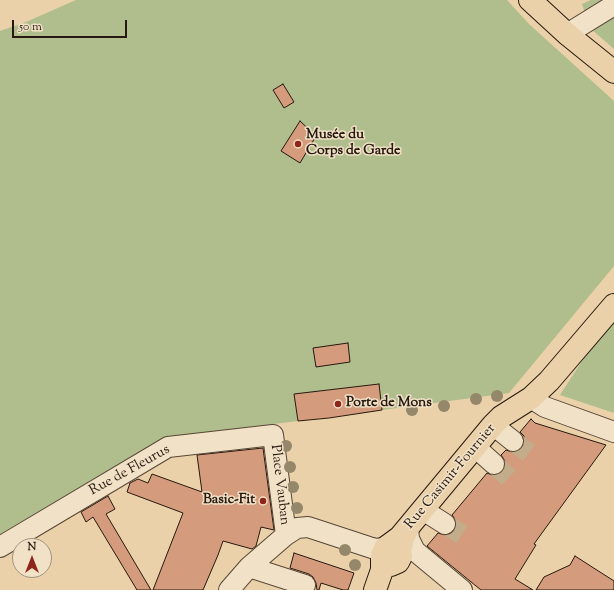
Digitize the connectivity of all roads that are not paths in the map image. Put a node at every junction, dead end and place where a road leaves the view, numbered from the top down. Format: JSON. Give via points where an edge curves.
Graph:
{"nodes":[{"id":1,"x":535,"y":3,"type":"edge"},
{"id":2,"x":614,"y":5,"type":"edge"},
{"id":3,"x":567,"y":34,"type":"junction"},
{"id":4,"x":614,"y":72,"type":"edge"},
{"id":5,"x":614,"y":305,"type":"edge"},
{"id":6,"x":531,"y":398,"type":"junction"},
{"id":7,"x":493,"y":425,"type":"junction"},
{"id":8,"x":614,"y":432,"type":"edge"},
{"id":9,"x":273,"y":435,"type":"joint"},
{"id":10,"x":513,"y":441,"type":"tunnel mouth"},
{"id":11,"x":475,"y":447,"type":"junction"},
{"id":12,"x":494,"y":464,"type":"tunnel mouth"},
{"id":13,"x":423,"y":510,"type":"junction"},
{"id":14,"x":445,"y":524,"type":"tunnel mouth"},
{"id":15,"x":408,"y":528,"type":"junction"},
{"id":16,"x":286,"y":535,"type":"junction"},
{"id":17,"x":0,"y":547,"type":"edge"},
{"id":18,"x":424,"y":558,"type":"junction"},
{"id":19,"x":386,"y":560,"type":"edge"},
{"id":20,"x":249,"y":567,"type":"junction"},
{"id":21,"x":457,"y":589,"type":"edge"},
{"id":22,"x":229,"y":590,"type":"edge"},
{"id":23,"x":303,"y":590,"type":"edge"}],
"edges":[{"from":1,"to":3,"type":"main road"},
{"from":2,"to":3,"type":"street"},
{"from":3,"to":4,"type":"main road"},
{"from":5,"to":6,"type":"main road","name":"Rue Casimir-Fournier","via":[[561,369]]},
{"from":6,"to":7,"type":"main road","name":"Rue Casimir-Fournier"},
{"from":6,"to":8,"type":"street","via":[[545,407]]},
{"from":7,"to":10,"type":"street"},
{"from":7,"to":11,"type":"main road","name":"Rue Casimir-Fournier"},
{"from":9,"to":16,"type":"street","name":"Place Vauban"},
{"from":9,"to":17,"type":"street","name":"Rue de Fleurus","via":[[168,447]]},
{"from":11,"to":12,"type":"street"},
{"from":11,"to":13,"type":"main road","name":"Rue Casimir-Fournier"},
{"from":13,"to":14,"type":"street"},
{"from":13,"to":15,"type":"main road","name":"Rue Casimir-Fournier"},
{"from":15,"to":18,"type":"street","via":[[411,545]]},
{"from":15,"to":19,"type":"main road","name":"Rue Casimir-Fournier"},
{"from":16,"to":19,"type":"street","name":"Place Vauban","via":[[297,528],[308,527]]},
{"from":16,"to":20,"type":"street"},
{"from":18,"to":19,"type":"street"},
{"from":18,"to":21,"type":"street"},
{"from":20,"to":22,"type":"street"},
{"from":20,"to":23,"type":"street","via":[[305,585]]}]}
